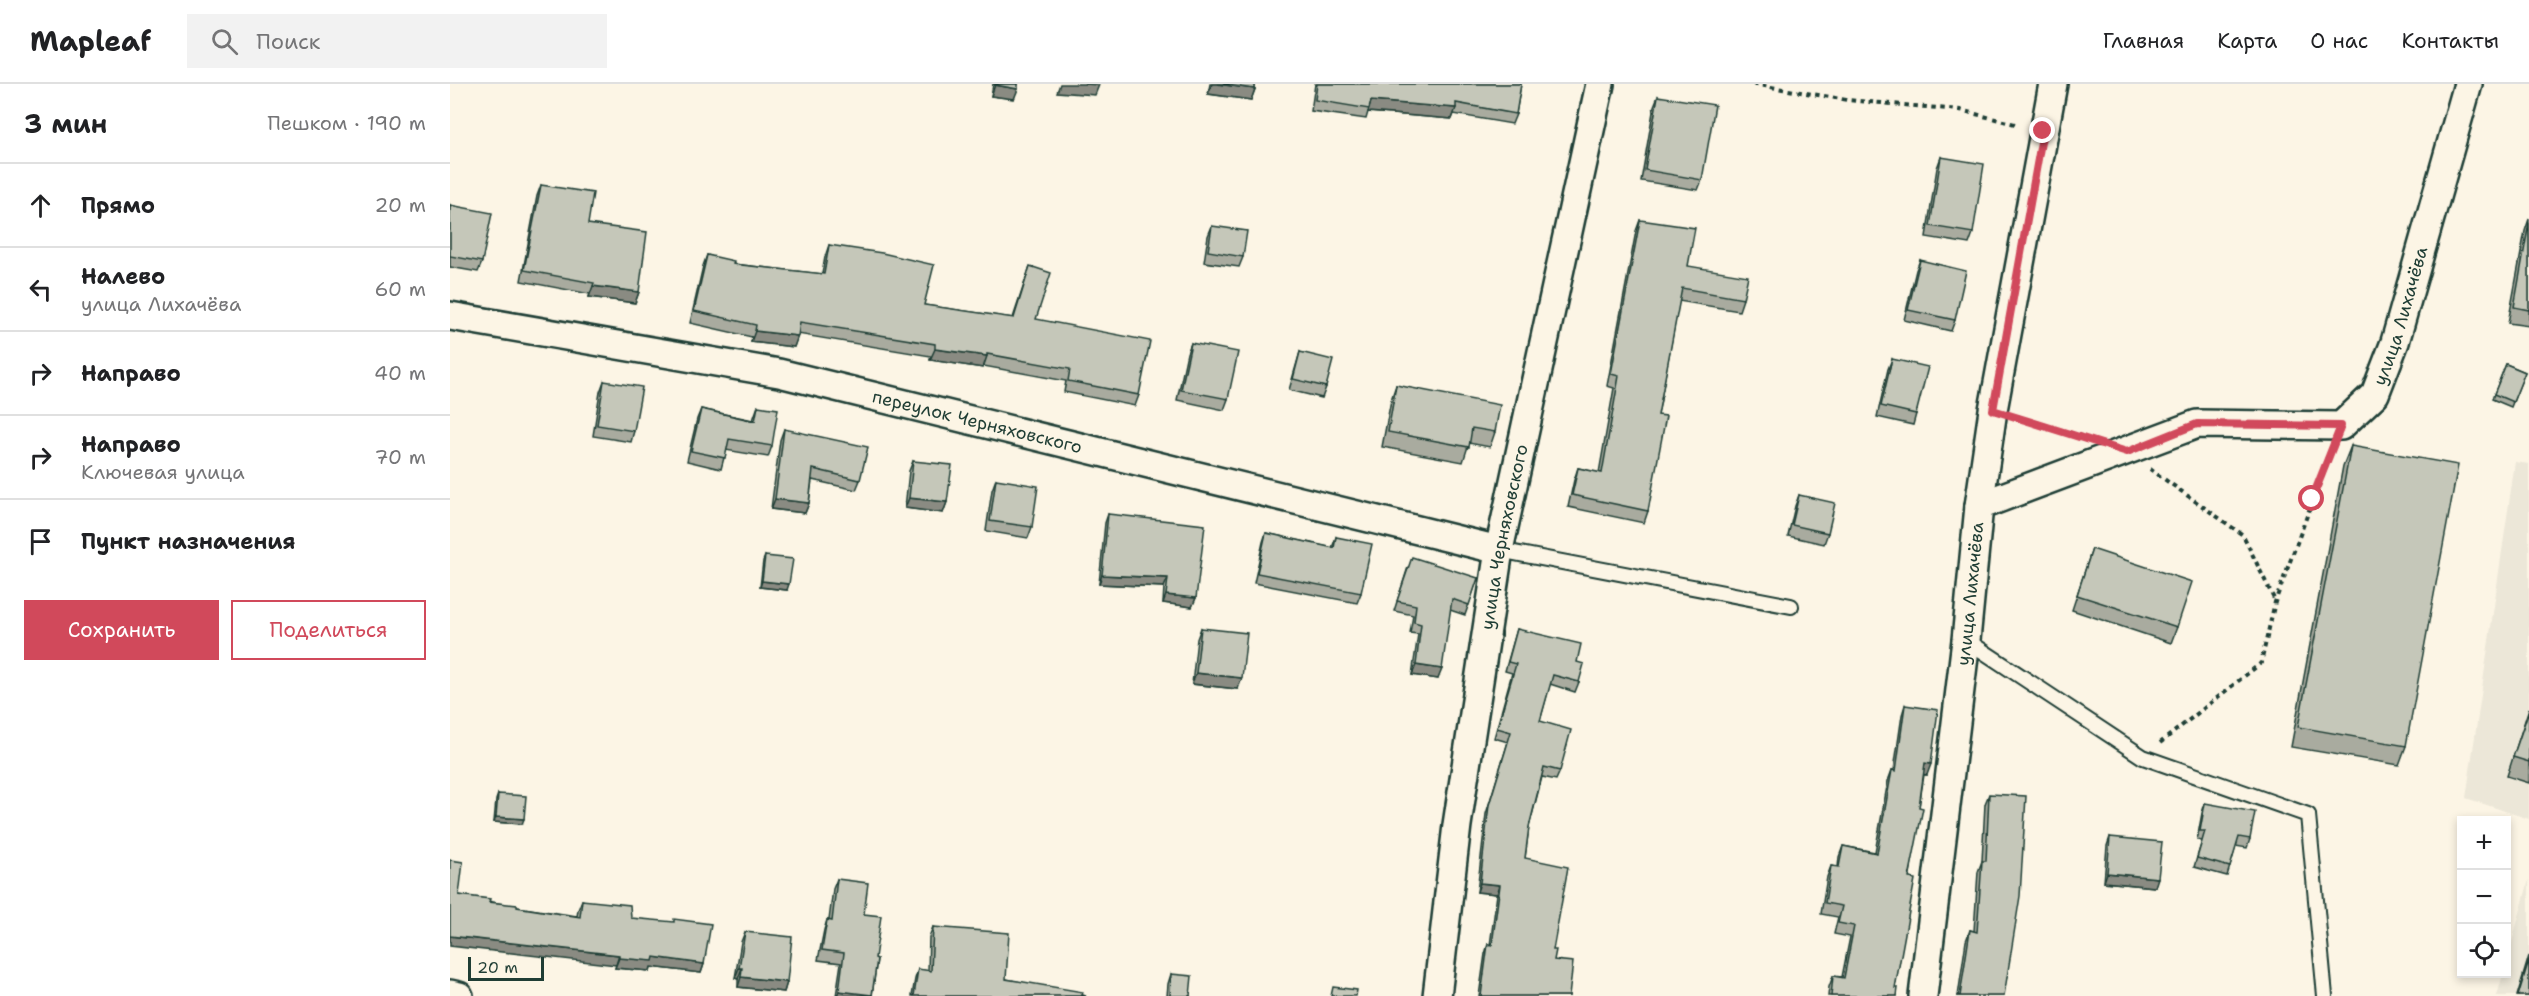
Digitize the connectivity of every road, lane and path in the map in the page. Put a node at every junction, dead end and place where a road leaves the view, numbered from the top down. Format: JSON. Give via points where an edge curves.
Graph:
{"nodes":[{"id":1,"x":1600,"y":84,"type":"edge"},
{"id":2,"x":1753,"y":84,"type":"edge"},
{"id":3,"x":2053,"y":84,"type":"edge"},
{"id":4,"x":2468,"y":84,"type":"edge"},
{"id":5,"x":2043,"y":131,"type":"junction"},
{"id":6,"x":450,"y":316,"type":"edge"},
{"id":7,"x":1993,"y":410,"type":"junction"},
{"id":8,"x":2341,"y":426,"type":"junction"},
{"id":9,"x":2127,"y":452,"type":"junction"},
{"id":10,"x":1979,"y":506,"type":"junction"},
{"id":11,"x":1500,"y":550,"type":"junction"},
{"id":12,"x":2275,"y":602,"type":"junction"},
{"id":13,"x":1791,"y":606,"type":"dead end"},
{"id":14,"x":1966,"y":640,"type":"junction"},
{"id":15,"x":2143,"y":757,"type":"junction"},
{"id":16,"x":450,"y":994,"type":"edge"},
{"id":17,"x":459,"y":996,"type":"edge"},
{"id":18,"x":1437,"y":996,"type":"edge"},
{"id":19,"x":1923,"y":996,"type":"edge"},
{"id":20,"x":2325,"y":996,"type":"edge"}],
"edges":[{"from":1,"to":11,"type":"street","name":"улица Черняховского"},
{"from":2,"to":5,"type":"path","via":[[1847,100],[1960,110]]},
{"from":3,"to":5,"type":"street"},
{"from":4,"to":8,"type":"street","name":"улица Лихачёва","via":[[2395,342],[2375,394]]},
{"from":5,"to":7,"type":"street"},
{"from":6,"to":11,"type":"street","name":"переулок Черняховского","via":[[778,373]]},
{"from":7,"to":9,"type":"path"},
{"from":7,"to":10,"type":"street"},
{"from":8,"to":9,"type":"street","name":"улица Лихачёва","via":[[2197,424]]},
{"from":8,"to":12,"type":"path"},
{"from":9,"to":10,"type":"street","name":"улица Лихачёва"},
{"from":9,"to":12,"type":"path","via":[[2243,535]]},
{"from":10,"to":14,"type":"street","name":"улица Лихачёва"},
{"from":11,"to":13,"type":"lane"},
{"from":11,"to":18,"type":"street","name":"улица Черняховского","via":[[1457,825]]},
{"from":12,"to":15,"type":"path","via":[[2261,663]]},
{"from":14,"to":15,"type":"lane"},
{"from":14,"to":19,"type":"street","name":"улица Лихачёва"},
{"from":15,"to":20,"type":"lane","via":[[2308,815]]},
{"from":16,"to":17,"type":"street"}]}
